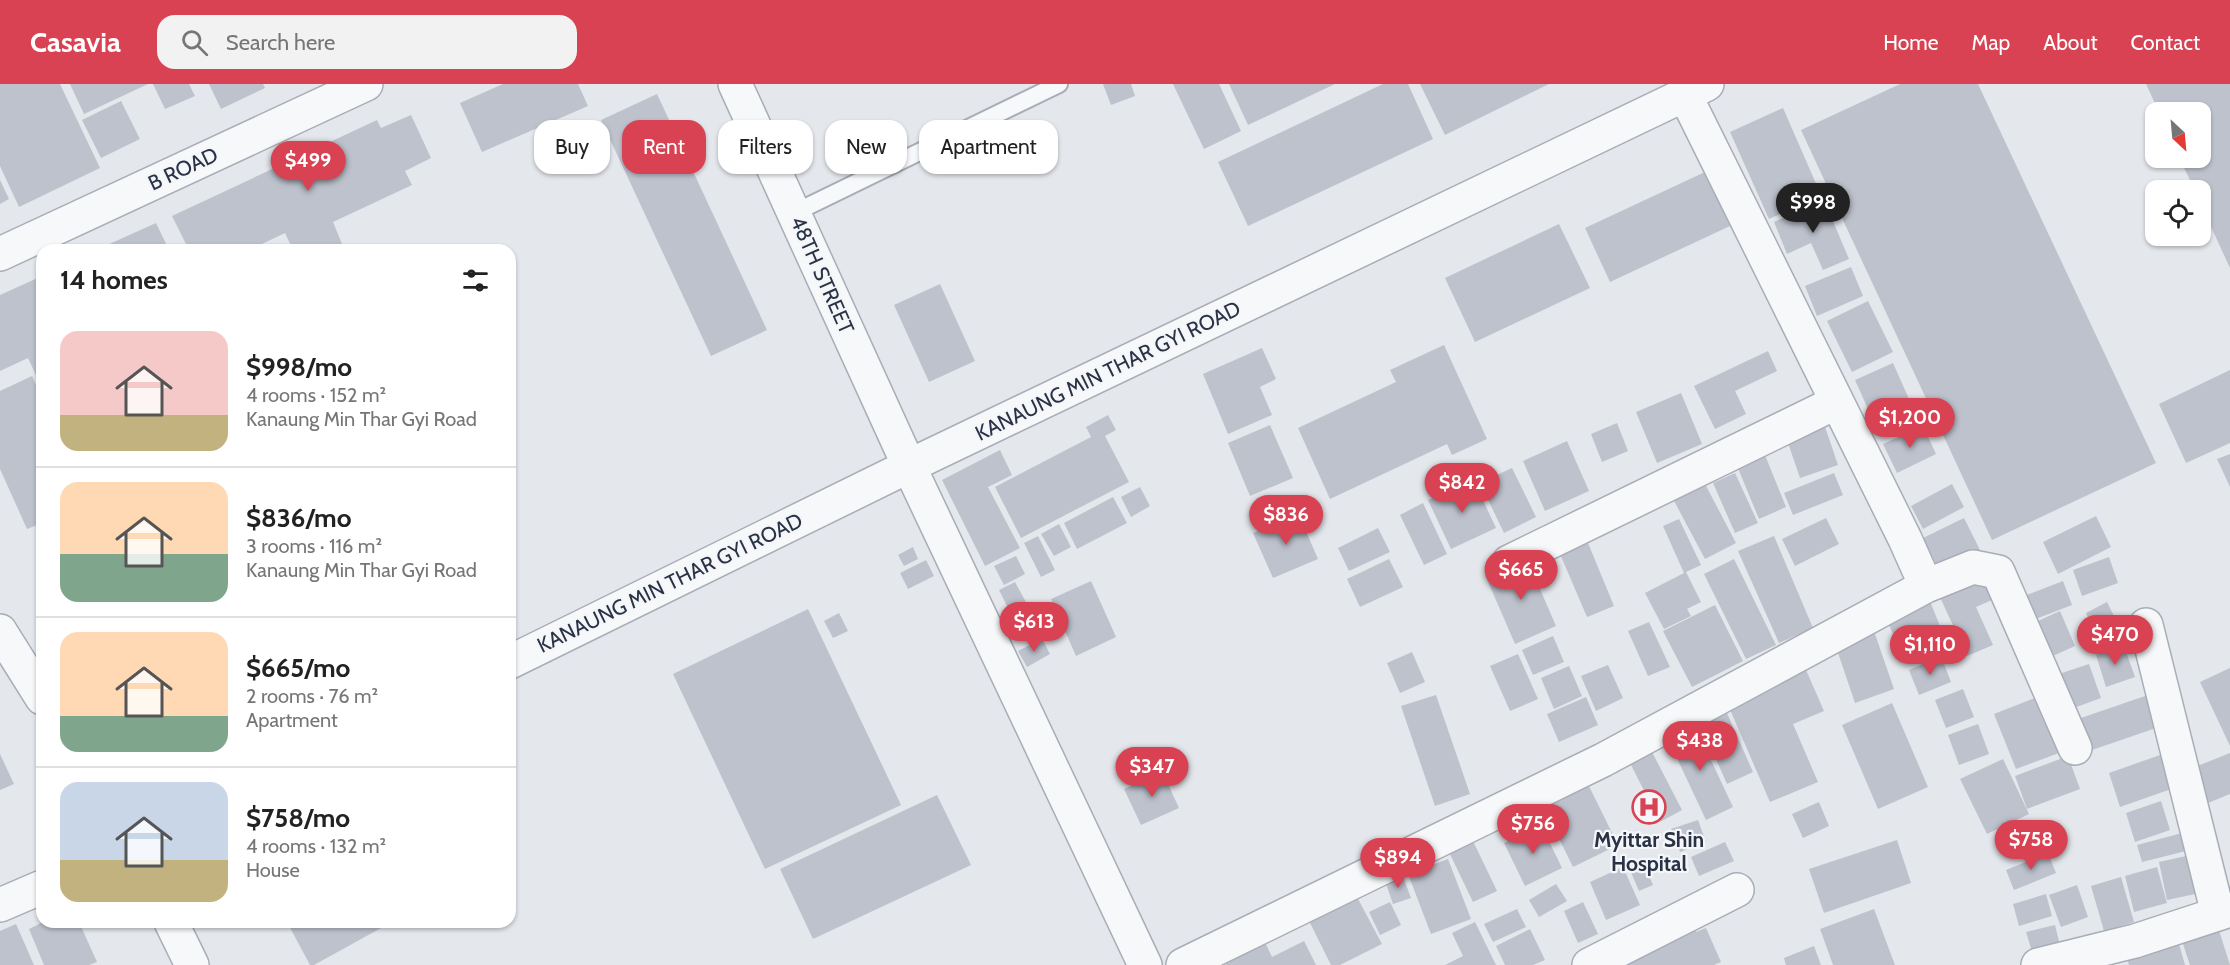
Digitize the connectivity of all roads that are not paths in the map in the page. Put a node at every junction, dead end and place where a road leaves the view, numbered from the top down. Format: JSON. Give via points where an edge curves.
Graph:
{"nodes":[{"id":1,"x":366,"y":84,"type":"edge"},
{"id":2,"x":735,"y":84,"type":"edge"},
{"id":3,"x":1059,"y":84,"type":"edge"},
{"id":4,"x":1696,"y":89,"type":"edge"},
{"id":5,"x":794,"y":213,"type":"junction"},
{"id":6,"x":0,"y":254,"type":"edge"},
{"id":7,"x":1837,"y":402,"type":"junction"},
{"id":8,"x":909,"y":466,"type":"junction"},
{"id":9,"x":1509,"y":562,"type":"dead end"},
{"id":10,"x":1926,"y":586,"type":"junction"},
{"id":11,"x":2145,"y":625,"type":"dead end"},
{"id":12,"x":0,"y":631,"type":"edge"},
{"id":13,"x":516,"y":659,"type":"edge"},
{"id":14,"x":36,"y":688,"type":"edge"},
{"id":15,"x":2075,"y":747,"type":"dead end"},
{"id":16,"x":36,"y":890,"type":"edge"},
{"id":17,"x":1737,"y":890,"type":"dead end"},
{"id":18,"x":0,"y":905,"type":"edge"},
{"id":19,"x":2224,"y":912,"type":"edge"},
{"id":20,"x":174,"y":928,"type":"edge"},
{"id":21,"x":192,"y":965,"type":"edge"},
{"id":22,"x":1145,"y":965,"type":"edge"},
{"id":23,"x":1183,"y":965,"type":"edge"},
{"id":24,"x":1588,"y":965,"type":"edge"},
{"id":25,"x":2038,"y":965,"type":"edge"}],
"edges":[{"from":1,"to":6,"type":"street","name":"B ROAD"},
{"from":2,"to":5,"type":"street","name":"48TH STREET"},
{"from":3,"to":5,"type":"lane"},
{"from":4,"to":7,"type":"street"},
{"from":4,"to":8,"type":"street","name":"KANAUNG MIN THAR GYI ROAD"},
{"from":5,"to":8,"type":"street","name":"48TH STREET"},
{"from":7,"to":9,"type":"street"},
{"from":7,"to":10,"type":"street"},
{"from":8,"to":13,"type":"street","name":"KANAUNG MIN THAR GYI ROAD"},
{"from":8,"to":22,"type":"street","name":"48TH STREET"},
{"from":10,"to":15,"type":"street","via":[[1973,567],[1998,572]]},
{"from":10,"to":23,"type":"street","via":[[1603,760]]},
{"from":11,"to":19,"type":"street"},
{"from":12,"to":14,"type":"street"},
{"from":16,"to":18,"type":"street"},
{"from":17,"to":24,"type":"street"},
{"from":19,"to":25,"type":"street","via":[[2135,941]]},
{"from":20,"to":21,"type":"street"}]}
